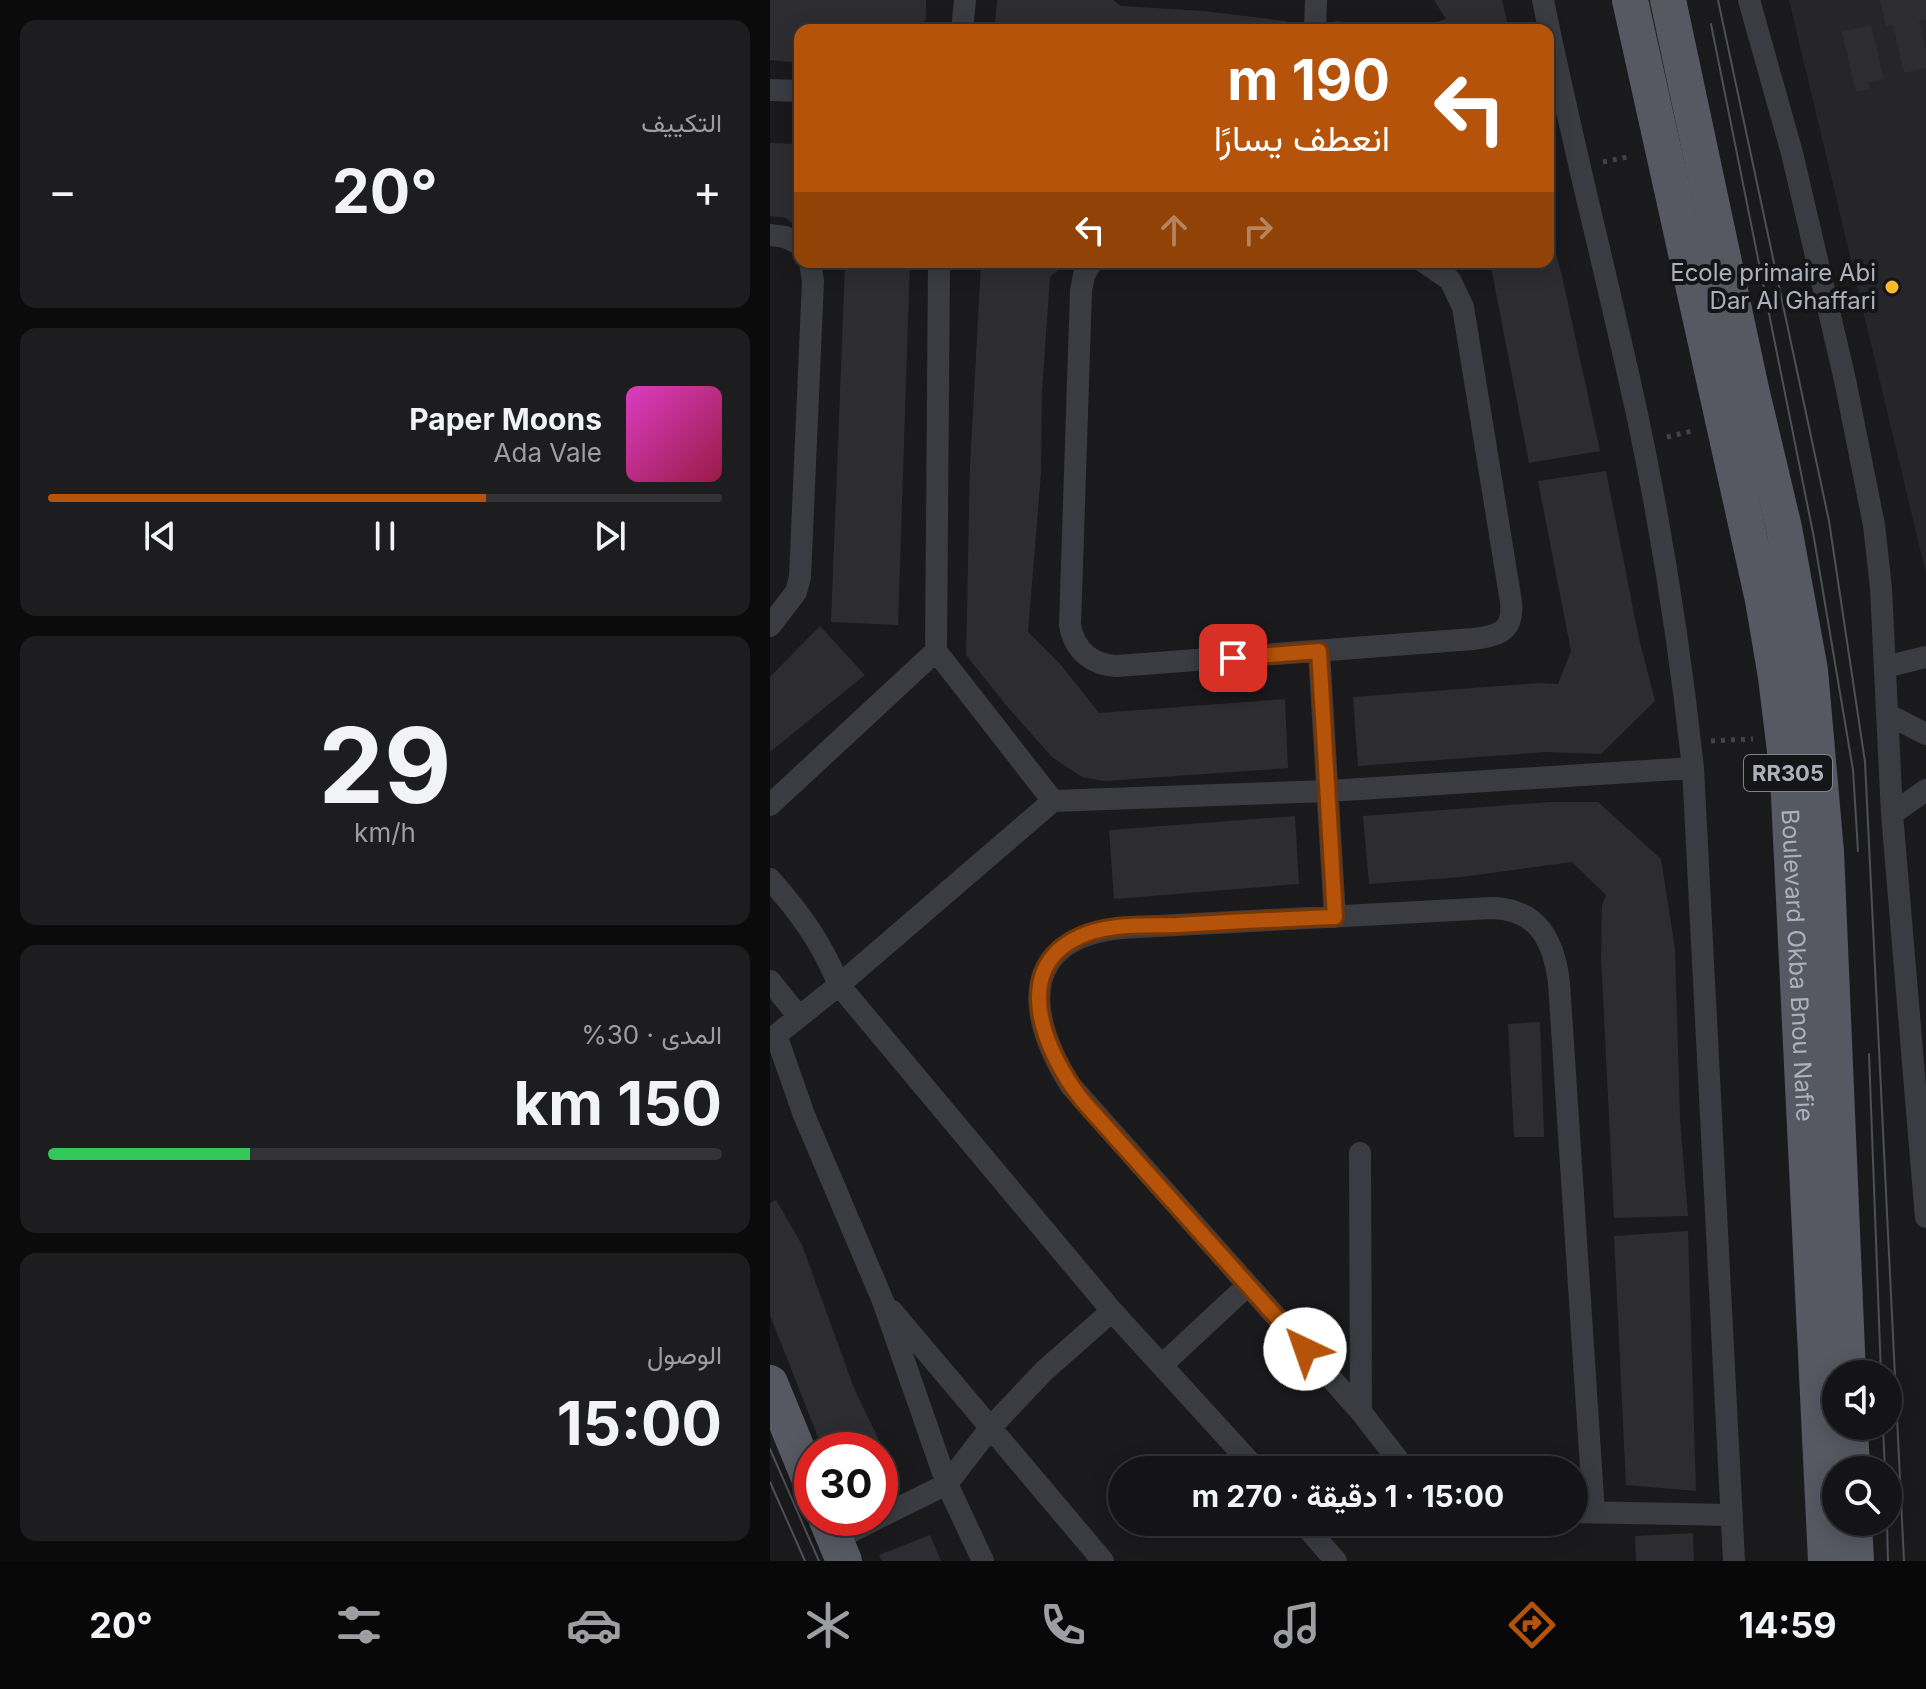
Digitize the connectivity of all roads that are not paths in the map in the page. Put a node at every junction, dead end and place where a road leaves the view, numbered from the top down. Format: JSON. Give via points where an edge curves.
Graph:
{"nodes":[{"id":1,"x":965,"y":0,"type":"edge"},
{"id":2,"x":1316,"y":0,"type":"edge"},
{"id":3,"x":1543,"y":0,"type":"edge"},
{"id":4,"x":1630,"y":0,"type":"edge"},
{"id":5,"x":1668,"y":0,"type":"edge"},
{"id":6,"x":1749,"y":0,"type":"edge"},
{"id":7,"x":963,"y":24,"type":"edge"},
{"id":8,"x":1315,"y":24,"type":"edge"},
{"id":9,"x":1546,"y":24,"type":"edge"},
{"id":10,"x":1554,"y":89,"type":"edge"},
{"id":11,"x":770,"y":90,"type":"edge"},
{"id":12,"x":794,"y":91,"type":"edge"},
{"id":13,"x":1559,"y":129,"type":"edge"},
{"id":14,"x":770,"y":235,"type":"edge"},
{"id":15,"x":794,"y":241,"type":"edge"},
{"id":16,"x":811,"y":268,"type":"edge"},
{"id":17,"x":939,"y":268,"type":"edge"},
{"id":18,"x":1088,"y":268,"type":"edge"},
{"id":19,"x":1433,"y":268,"type":"edge"},
{"id":20,"x":770,"y":626,"type":"edge"},
{"id":21,"x":936,"y":651,"type":"junction"},
{"id":22,"x":1319,"y":651,"type":"junction"},
{"id":23,"x":1926,"y":657,"type":"edge"},
{"id":24,"x":1885,"y":667,"type":"junction"},
{"id":25,"x":1887,"y":714,"type":"junction"},
{"id":26,"x":1926,"y":734,"type":"edge"},
{"id":27,"x":1693,"y":768,"type":"junction"},
{"id":28,"x":1926,"y":790,"type":"edge"},
{"id":29,"x":1328,"y":791,"type":"junction"},
{"id":30,"x":1053,"y":801,"type":"junction"},
{"id":31,"x":770,"y":805,"type":"edge"},
{"id":32,"x":1892,"y":814,"type":"junction"},
{"id":33,"x":770,"y":879,"type":"edge"},
{"id":34,"x":1335,"y":917,"type":"junction"},
{"id":35,"x":770,"y":981,"type":"edge"},
{"id":36,"x":839,"y":985,"type":"junction"},
{"id":37,"x":799,"y":1017,"type":"junction"},
{"id":38,"x":773,"y":1038,"type":"edge"},
{"id":39,"x":1360,"y":1153,"type":"dead end"},
{"id":40,"x":1926,"y":1217,"type":"edge"},
{"id":41,"x":1248,"y":1285,"type":"junction"},
{"id":42,"x":883,"y":1301,"type":"junction"},
{"id":43,"x":1112,"y":1311,"type":"junction"},
{"id":44,"x":1847,"y":1360,"type":"edge"},
{"id":45,"x":1162,"y":1365,"type":"junction"},
{"id":46,"x":770,"y":1383,"type":"edge"},
{"id":47,"x":1361,"y":1412,"type":"junction"},
{"id":48,"x":990,"y":1428,"type":"junction"},
{"id":49,"x":794,"y":1441,"type":"edge"},
{"id":50,"x":1244,"y":1456,"type":"edge"},
{"id":51,"x":1395,"y":1456,"type":"edge"},
{"id":52,"x":1581,"y":1456,"type":"edge"},
{"id":53,"x":947,"y":1484,"type":"junction"},
{"id":54,"x":898,"y":1508,"type":"edge"},
{"id":55,"x":1588,"y":1512,"type":"edge"},
{"id":56,"x":1732,"y":1515,"type":"junction"},
{"id":57,"x":1314,"y":1536,"type":"edge"},
{"id":58,"x":1855,"y":1536,"type":"edge"},
{"id":59,"x":983,"y":1561,"type":"edge"},
{"id":60,"x":1103,"y":1561,"type":"edge"},
{"id":61,"x":1336,"y":1561,"type":"edge"},
{"id":62,"x":1734,"y":1561,"type":"edge"},
{"id":63,"x":1826,"y":1561,"type":"edge"},
{"id":64,"x":1856,"y":1561,"type":"edge"}],
"edges":[{"from":1,"to":7,"type":"street"},
{"from":2,"to":8,"type":"street"},
{"from":3,"to":9,"type":"street"},
{"from":4,"to":63,"type":"main road","name":"Boulevard Okba Bnou Nafie","number":"RR305","via":[[1763,600],[1788,776]]},
{"from":5,"to":44,"type":"main road","name":"Boulevard Okba Bnou Nafie","number":"RR305","via":[[1784,528],[1810,670],[1826,852]]},
{"from":6,"to":24,"type":"street","via":[[1792,153],[1869,493]]},
{"from":10,"to":13,"type":"street"},
{"from":11,"to":12,"type":"street"},
{"from":13,"to":27,"type":"street","via":[[1578,167],[1642,442],[1673,601]]},
{"from":14,"to":15,"type":"street"},
{"from":16,"to":20,"type":"street","via":[[800,577],[796,592]]},
{"from":17,"to":21,"type":"street"},
{"from":18,"to":22,"type":"street","via":[[1081,291],[1070,625],[1083,655],[1117,666]]},
{"from":19,"to":22,"type":"street","via":[[1450,280],[1463,307],[1512,616],[1507,626],[1489,636]]},
{"from":21,"to":30,"type":"street"},
{"from":21,"to":31,"type":"street"},
{"from":22,"to":29,"type":"street"},
{"from":23,"to":24,"type":"street"},
{"from":24,"to":25,"type":"street"},
{"from":25,"to":26,"type":"street"},
{"from":25,"to":32,"type":"street"},
{"from":27,"to":29,"type":"street"},
{"from":27,"to":56,"type":"street"},
{"from":28,"to":32,"type":"street"},
{"from":29,"to":30,"type":"street"},
{"from":29,"to":34,"type":"street"},
{"from":30,"to":36,"type":"street"},
{"from":32,"to":40,"type":"street"},
{"from":33,"to":36,"type":"street","via":[[817,938]]},
{"from":34,"to":41,"type":"street","via":[[1099,930],[1056,952],[1040,986],[1043,1027],[1071,1086]]},
{"from":34,"to":52,"type":"street","via":[[1502,908],[1525,915],[1551,944],[1559,983]]},
{"from":35,"to":37,"type":"street"},
{"from":36,"to":37,"type":"street"},
{"from":36,"to":43,"type":"street"},
{"from":37,"to":38,"type":"street"},
{"from":38,"to":42,"type":"street"},
{"from":39,"to":47,"type":"street"},
{"from":41,"to":45,"type":"street"},
{"from":41,"to":47,"type":"street"},
{"from":42,"to":48,"type":"street"},
{"from":42,"to":53,"type":"street"},
{"from":43,"to":45,"type":"street"},
{"from":43,"to":48,"type":"street"},
{"from":45,"to":50,"type":"street"},
{"from":46,"to":49,"type":"main road"},
{"from":47,"to":51,"type":"street"},
{"from":48,"to":53,"type":"street"},
{"from":48,"to":60,"type":"street"},
{"from":53,"to":54,"type":"street"},
{"from":53,"to":59,"type":"street"},
{"from":55,"to":56,"type":"street"},
{"from":56,"to":62,"type":"street"},
{"from":57,"to":61,"type":"street"},
{"from":58,"to":64,"type":"main road"}]}
